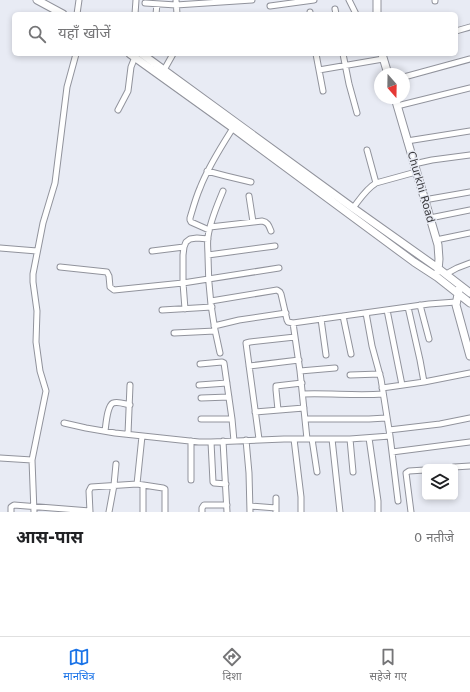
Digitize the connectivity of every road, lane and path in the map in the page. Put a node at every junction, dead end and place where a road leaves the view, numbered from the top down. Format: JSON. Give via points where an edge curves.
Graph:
{"nodes":[{"id":1,"x":37,"y":0,"type":"edge"},
{"id":2,"x":79,"y":0,"type":"edge"},
{"id":3,"x":136,"y":0,"type":"edge"},
{"id":4,"x":203,"y":0,"type":"edge"},
{"id":5,"x":252,"y":0,"type":"edge"},
{"id":6,"x":314,"y":0,"type":"edge"},
{"id":7,"x":349,"y":0,"type":"edge"},
{"id":8,"x":377,"y":0,"type":"edge"},
{"id":9,"x":176,"y":2,"type":"edge"},
{"id":10,"x":145,"y":3,"type":"dead end"},
{"id":11,"x":157,"y":4,"type":"junction"},
{"id":12,"x":198,"y":4,"type":"junction"},
{"id":13,"x":270,"y":6,"type":"dead end"},
{"id":14,"x":59,"y":12,"type":"edge"},
{"id":15,"x":77,"y":12,"type":"edge"},
{"id":16,"x":135,"y":12,"type":"edge"},
{"id":17,"x":156,"y":12,"type":"edge"},
{"id":18,"x":177,"y":12,"type":"edge"},
{"id":19,"x":355,"y":12,"type":"edge"},
{"id":20,"x":377,"y":12,"type":"edge"},
{"id":21,"x":470,"y":27,"type":"edge"},
{"id":22,"x":458,"y":30,"type":"edge"},
{"id":23,"x":75,"y":56,"type":"edge"},
{"id":24,"x":136,"y":56,"type":"edge"},
{"id":25,"x":137,"y":56,"type":"edge"},
{"id":26,"x":172,"y":56,"type":"edge"},
{"id":27,"x":316,"y":56,"type":"edge"},
{"id":28,"x":343,"y":56,"type":"edge"},
{"id":29,"x":150,"y":57,"type":"edge"},
{"id":30,"x":383,"y":57,"type":"edge"},
{"id":31,"x":470,"y":59,"type":"edge"},
{"id":32,"x":345,"y":66,"type":"junction"},
{"id":33,"x":386,"y":68,"type":"edge"},
{"id":34,"x":164,"y":70,"type":"junction"},
{"id":35,"x":319,"y":70,"type":"junction"},
{"id":36,"x":410,"y":75,"type":"edge"},
{"id":37,"x":470,"y":88,"type":"edge"},
{"id":38,"x":323,"y":91,"type":"dead end"},
{"id":39,"x":397,"y":106,"type":"joint"},
{"id":40,"x":118,"y":110,"type":"dead end"},
{"id":41,"x":357,"y":113,"type":"dead end"},
{"id":42,"x":233,"y":128,"type":"junction"},
{"id":43,"x":470,"y":132,"type":"edge"},
{"id":44,"x":407,"y":141,"type":"junction"},
{"id":45,"x":367,"y":150,"type":"dead end"},
{"id":46,"x":470,"y":155,"type":"edge"},
{"id":47,"x":414,"y":164,"type":"junction"},
{"id":48,"x":208,"y":171,"type":"junction"},
{"id":49,"x":416,"y":172,"type":"junction"},
{"id":50,"x":251,"y":182,"type":"dead end"},
{"id":51,"x":376,"y":183,"type":"junction"},
{"id":52,"x":223,"y":191,"type":"dead end"},
{"id":53,"x":470,"y":192,"type":"edge"},
{"id":54,"x":249,"y":196,"type":"dead end"},
{"id":55,"x":424,"y":200,"type":"junction"},
{"id":56,"x":353,"y":208,"type":"junction"},
{"id":57,"x":470,"y":210,"type":"edge"},
{"id":58,"x":430,"y":218,"type":"junction"},
{"id":59,"x":253,"y":222,"type":"junction"},
{"id":60,"x":210,"y":229,"type":"junction"},
{"id":61,"x":271,"y":230,"type":"dead end"},
{"id":62,"x":470,"y":233,"type":"edge"},
{"id":63,"x":208,"y":239,"type":"junction"},
{"id":64,"x":436,"y":240,"type":"junction"},
{"id":65,"x":274,"y":246,"type":"dead end"},
{"id":66,"x":184,"y":247,"type":"junction"},
{"id":67,"x":0,"y":248,"type":"edge"},
{"id":68,"x":38,"y":251,"type":"junction"},
{"id":69,"x":152,"y":251,"type":"dead end"},
{"id":70,"x":208,"y":255,"type":"junction"},
{"id":71,"x":470,"y":263,"type":"edge"},
{"id":72,"x":60,"y":266,"type":"dead end"},
{"id":73,"x":279,"y":268,"type":"dead end"},
{"id":74,"x":439,"y":269,"type":"junction"},
{"id":75,"x":446,"y":274,"type":"junction"},
{"id":76,"x":437,"y":278,"type":"junction"},
{"id":77,"x":209,"y":279,"type":"junction"},
{"id":78,"x":183,"y":282,"type":"junction"},
{"id":79,"x":460,"y":285,"type":"junction"},
{"id":80,"x":457,"y":292,"type":"junction"},
{"id":81,"x":469,"y":298,"type":"edge"},
{"id":82,"x":211,"y":301,"type":"junction"},
{"id":83,"x":456,"y":302,"type":"junction"},
{"id":84,"x":420,"y":305,"type":"junction"},
{"id":85,"x":212,"y":307,"type":"junction"},
{"id":86,"x":408,"y":307,"type":"junction"},
{"id":87,"x":185,"y":309,"type":"junction"},
{"id":88,"x":162,"y":310,"type":"dead end"},
{"id":89,"x":386,"y":310,"type":"junction"},
{"id":90,"x":366,"y":312,"type":"junction"},
{"id":91,"x":286,"y":313,"type":"junction"},
{"id":92,"x":343,"y":316,"type":"junction"},
{"id":93,"x":320,"y":319,"type":"junction"},
{"id":94,"x":293,"y":323,"type":"junction"},
{"id":95,"x":214,"y":328,"type":"junction"},
{"id":96,"x":174,"y":333,"type":"dead end"},
{"id":97,"x":295,"y":336,"type":"junction"},
{"id":98,"x":429,"y":339,"type":"dead end"},
{"id":99,"x":220,"y":353,"type":"dead end"},
{"id":100,"x":350,"y":354,"type":"dead end"},
{"id":101,"x":326,"y":355,"type":"dead end"},
{"id":102,"x":470,"y":356,"type":"edge"},
{"id":103,"x":299,"y":360,"type":"junction"},
{"id":104,"x":200,"y":364,"type":"dead end"},
{"id":105,"x":249,"y":366,"type":"junction"},
{"id":106,"x":335,"y":368,"type":"dead end"},
{"id":107,"x":300,"y":371,"type":"junction"},
{"id":108,"x":470,"y":373,"type":"edge"},
{"id":109,"x":380,"y":374,"type":"junction"},
{"id":110,"x":350,"y":375,"type":"dead end"},
{"id":111,"x":424,"y":382,"type":"junction"},
{"id":112,"x":227,"y":383,"type":"junction"},
{"id":113,"x":302,"y":383,"type":"junction"},
{"id":114,"x":130,"y":385,"type":"dead end"},
{"id":115,"x":199,"y":385,"type":"dead end"},
{"id":116,"x":402,"y":385,"type":"junction"},
{"id":117,"x":383,"y":391,"type":"junction"},
{"id":118,"x":303,"y":394,"type":"junction"},
{"id":119,"x":229,"y":396,"type":"junction"},
{"id":120,"x":200,"y":398,"type":"dead end"},
{"id":121,"x":130,"y":405,"type":"junction"},
{"id":122,"x":304,"y":408,"type":"junction"},
{"id":123,"x":278,"y":410,"type":"junction"},
{"id":124,"x":255,"y":412,"type":"junction"},
{"id":125,"x":386,"y":418,"type":"junction"},
{"id":126,"x":470,"y":418,"type":"edge"},
{"id":127,"x":232,"y":419,"type":"junction"},
{"id":128,"x":306,"y":419,"type":"junction"},
{"id":129,"x":201,"y":420,"type":"dead end"},
{"id":130,"x":64,"y":423,"type":"dead end"},
{"id":131,"x":105,"y":431,"type":"junction"},
{"id":132,"x":389,"y":433,"type":"junction"},
{"id":133,"x":128,"y":434,"type":"junction"},
{"id":134,"x":142,"y":436,"type":"junction"},
{"id":135,"x":369,"y":438,"type":"junction"},
{"id":136,"x":294,"y":439,"type":"junction"},
{"id":137,"x":310,"y":439,"type":"junction"},
{"id":138,"x":332,"y":439,"type":"junction"},
{"id":139,"x":350,"y":439,"type":"junction"},
{"id":140,"x":246,"y":440,"type":"junction"},
{"id":141,"x":258,"y":440,"type":"junction"},
{"id":142,"x":191,"y":441,"type":"junction"},
{"id":143,"x":223,"y":441,"type":"junction"},
{"id":144,"x":234,"y":441,"type":"junction"},
{"id":145,"x":211,"y":442,"type":"junction"},
{"id":146,"x":470,"y":442,"type":"edge"},
{"id":147,"x":392,"y":452,"type":"junction"},
{"id":148,"x":0,"y":458,"type":"edge"},
{"id":149,"x":32,"y":460,"type":"junction"},
{"id":150,"x":116,"y":464,"type":"dead end"},
{"id":151,"x":470,"y":466,"type":"edge"},
{"id":152,"x":458,"y":467,"type":"edge"},
{"id":153,"x":422,"y":470,"type":"edge"},
{"id":154,"x":318,"y":472,"type":"dead end"},
{"id":155,"x":353,"y":472,"type":"dead end"},
{"id":156,"x":191,"y":480,"type":"dead end"},
{"id":157,"x":137,"y":484,"type":"junction"},
{"id":158,"x":226,"y":484,"type":"junction"},
{"id":159,"x":114,"y":485,"type":"junction"},
{"id":160,"x":143,"y":485,"type":"junction"},
{"id":161,"x":276,"y":498,"type":"dead end"},
{"id":162,"x":398,"y":501,"type":"dead end"},
{"id":163,"x":227,"y":505,"type":"junction"},
{"id":164,"x":250,"y":509,"type":"edge"},
{"id":165,"x":34,"y":510,"type":"edge"},
{"id":166,"x":276,"y":510,"type":"edge"},
{"id":167,"x":90,"y":511,"type":"edge"},
{"id":168,"x":11,"y":512,"type":"edge"},
{"id":169,"x":109,"y":512,"type":"edge"},
{"id":170,"x":143,"y":512,"type":"edge"},
{"id":171,"x":165,"y":512,"type":"edge"},
{"id":172,"x":202,"y":512,"type":"edge"},
{"id":173,"x":227,"y":512,"type":"edge"},
{"id":174,"x":301,"y":512,"type":"edge"},
{"id":175,"x":340,"y":512,"type":"edge"},
{"id":176,"x":378,"y":512,"type":"edge"},
{"id":177,"x":411,"y":512,"type":"edge"}],
"edges":[{"from":1,"to":14,"type":"street"},
{"from":2,"to":15,"type":"street"},
{"from":3,"to":16,"type":"street"},
{"from":4,"to":12,"type":"street"},
{"from":5,"to":12,"type":"street"},
{"from":6,"to":13,"type":"street"},
{"from":7,"to":19,"type":"street"},
{"from":8,"to":20,"type":"street"},
{"from":9,"to":11,"type":"street"},
{"from":9,"to":12,"type":"street"},
{"from":9,"to":18,"type":"street"},
{"from":10,"to":11,"type":"street"},
{"from":11,"to":17,"type":"street"},
{"from":21,"to":22,"type":"street"},
{"from":23,"to":68,"type":"street","via":[[67,88],[55,184],[42,223]]},
{"from":24,"to":40,"type":"street","via":[[128,90]]},
{"from":25,"to":42,"type":"street"},
{"from":26,"to":34,"type":"street"},
{"from":27,"to":35,"type":"street"},
{"from":28,"to":32,"type":"street"},
{"from":29,"to":34,"type":"street"},
{"from":30,"to":32,"type":"street"},
{"from":30,"to":33,"type":"street"},
{"from":31,"to":36,"type":"street"},
{"from":32,"to":35,"type":"street"},
{"from":32,"to":41,"type":"street"},
{"from":34,"to":56,"type":"street"},
{"from":35,"to":38,"type":"street"},
{"from":37,"to":39,"type":"street"},
{"from":39,"to":44,"type":"street","name":"Churkhi Road"},
{"from":42,"to":48,"type":"street"},
{"from":42,"to":76,"type":"street"},
{"from":43,"to":44,"type":"street"},
{"from":44,"to":47,"type":"street","name":"Churkhi Road"},
{"from":45,"to":51,"type":"street"},
{"from":46,"to":47,"type":"street"},
{"from":47,"to":49,"type":"street","name":"Churkhi Road"},
{"from":48,"to":50,"type":"street"},
{"from":48,"to":60,"type":"street","via":[[199,189],[190,220]]},
{"from":49,"to":51,"type":"street"},
{"from":49,"to":55,"type":"street","name":"Churkhi Road"},
{"from":51,"to":56,"type":"street"},
{"from":52,"to":60,"type":"street"},
{"from":53,"to":55,"type":"street"},
{"from":54,"to":59,"type":"street"},
{"from":55,"to":58,"type":"street","name":"Churkhi Road"},
{"from":56,"to":74,"type":"street"},
{"from":57,"to":58,"type":"street"},
{"from":58,"to":64,"type":"street","name":"Churkhi Road"},
{"from":59,"to":60,"type":"street"},
{"from":59,"to":61,"type":"street","via":[[265,222]]},
{"from":60,"to":63,"type":"street"},
{"from":62,"to":64,"type":"street"},
{"from":63,"to":66,"type":"street","via":[[190,239]]},
{"from":63,"to":70,"type":"street"},
{"from":64,"to":74,"type":"street","name":"Churkhi Road"},
{"from":65,"to":70,"type":"street"},
{"from":66,"to":69,"type":"street"},
{"from":66,"to":78,"type":"street"},
{"from":67,"to":68,"type":"street"},
{"from":68,"to":149,"type":"street","via":[[33,274],[37,311],[36,342],[46,391]]},
{"from":70,"to":77,"type":"street"},
{"from":71,"to":75,"type":"street"},
{"from":72,"to":78,"type":"street","via":[[107,272],[110,287],[114,290]]},
{"from":73,"to":77,"type":"street"},
{"from":74,"to":75,"type":"street"},
{"from":74,"to":76,"type":"street","name":"Churkhi Road"},
{"from":75,"to":79,"type":"street"},
{"from":76,"to":80,"type":"street"},
{"from":77,"to":78,"type":"street"},
{"from":77,"to":82,"type":"street"},
{"from":78,"to":87,"type":"street"},
{"from":79,"to":80,"type":"street"},
{"from":79,"to":81,"type":"street"},
{"from":80,"to":81,"type":"street"},
{"from":80,"to":83,"type":"street"},
{"from":82,"to":85,"type":"street"},
{"from":82,"to":91,"type":"street","via":[[277,290],[281,294]]},
{"from":83,"to":84,"type":"street"},
{"from":83,"to":102,"type":"street"},
{"from":84,"to":86,"type":"street"},
{"from":84,"to":98,"type":"street"},
{"from":85,"to":87,"type":"street"},
{"from":85,"to":95,"type":"street"},
{"from":86,"to":89,"type":"street"},
{"from":86,"to":111,"type":"street"},
{"from":87,"to":88,"type":"street"},
{"from":89,"to":90,"type":"street"},
{"from":89,"to":116,"type":"street"},
{"from":90,"to":92,"type":"street"},
{"from":90,"to":109,"type":"street"},
{"from":91,"to":94,"type":"street","via":[[288,322]]},
{"from":91,"to":95,"type":"street","via":[[239,320]]},
{"from":92,"to":93,"type":"street"},
{"from":92,"to":100,"type":"street"},
{"from":93,"to":94,"type":"street"},
{"from":93,"to":101,"type":"street"},
{"from":94,"to":97,"type":"street"},
{"from":95,"to":96,"type":"street"},
{"from":95,"to":99,"type":"street"},
{"from":97,"to":103,"type":"street"},
{"from":97,"to":105,"type":"street","via":[[246,343]]},
{"from":103,"to":105,"type":"street"},
{"from":103,"to":107,"type":"street"},
{"from":104,"to":112,"type":"street","via":[[224,363]]},
{"from":105,"to":124,"type":"street"},
{"from":106,"to":107,"type":"street"},
{"from":107,"to":113,"type":"street"},
{"from":108,"to":111,"type":"street"},
{"from":109,"to":110,"type":"street"},
{"from":109,"to":117,"type":"street"},
{"from":111,"to":116,"type":"street"},
{"from":112,"to":115,"type":"street"},
{"from":112,"to":119,"type":"street"},
{"from":113,"to":118,"type":"street"},
{"from":113,"to":123,"type":"street","via":[[276,386]]},
{"from":114,"to":121,"type":"street"},
{"from":116,"to":117,"type":"street"},
{"from":117,"to":118,"type":"street","via":[[356,395]]},
{"from":117,"to":125,"type":"street"},
{"from":118,"to":122,"type":"street"},
{"from":119,"to":120,"type":"street"},
{"from":119,"to":127,"type":"street"},
{"from":121,"to":131,"type":"street","via":[[111,405]]},
{"from":121,"to":133,"type":"street"},
{"from":122,"to":123,"type":"street"},
{"from":122,"to":128,"type":"street"},
{"from":123,"to":124,"type":"street"},
{"from":124,"to":141,"type":"street"},
{"from":125,"to":128,"type":"street"},
{"from":125,"to":132,"type":"street"},
{"from":126,"to":132,"type":"street"},
{"from":127,"to":129,"type":"street"},
{"from":127,"to":144,"type":"street"},
{"from":128,"to":137,"type":"street"},
{"from":130,"to":131,"type":"street"},
{"from":131,"to":133,"type":"street"},
{"from":132,"to":135,"type":"street"},
{"from":132,"to":147,"type":"street"},
{"from":133,"to":134,"type":"street"},
{"from":134,"to":142,"type":"street"},
{"from":134,"to":157,"type":"street"},
{"from":135,"to":139,"type":"street"},
{"from":135,"to":176,"type":"street"},
{"from":136,"to":137,"type":"street"},
{"from":136,"to":141,"type":"street"},
{"from":136,"to":174,"type":"street"},
{"from":137,"to":138,"type":"street"},
{"from":137,"to":154,"type":"street"},
{"from":138,"to":139,"type":"street"},
{"from":138,"to":175,"type":"street"},
{"from":139,"to":155,"type":"street"},
{"from":140,"to":141,"type":"street"},
{"from":140,"to":144,"type":"street"},
{"from":140,"to":164,"type":"street"},
{"from":142,"to":145,"type":"street"},
{"from":142,"to":156,"type":"street"},
{"from":143,"to":144,"type":"street"},
{"from":143,"to":145,"type":"street"},
{"from":143,"to":158,"type":"street"},
{"from":145,"to":158,"type":"street","via":[[213,482]]},
{"from":146,"to":147,"type":"street"},
{"from":147,"to":162,"type":"street"},
{"from":148,"to":149,"type":"street"},
{"from":149,"to":165,"type":"street"},
{"from":150,"to":159,"type":"street"},
{"from":151,"to":152,"type":"street"},
{"from":153,"to":177,"type":"street","via":[[406,473]]},
{"from":157,"to":159,"type":"street"},
{"from":157,"to":160,"type":"street"},
{"from":158,"to":163,"type":"street"},
{"from":159,"to":167,"type":"street","via":[[91,487]]},
{"from":159,"to":169,"type":"street"},
{"from":160,"to":170,"type":"street"},
{"from":160,"to":171,"type":"street","via":[[165,489]]},
{"from":161,"to":166,"type":"street"},
{"from":163,"to":172,"type":"street","via":[[204,505]]},
{"from":163,"to":173,"type":"street"},
{"from":164,"to":166,"type":"street"},
{"from":165,"to":167,"type":"street"},
{"from":165,"to":168,"type":"street","via":[[14,505]]}]}
